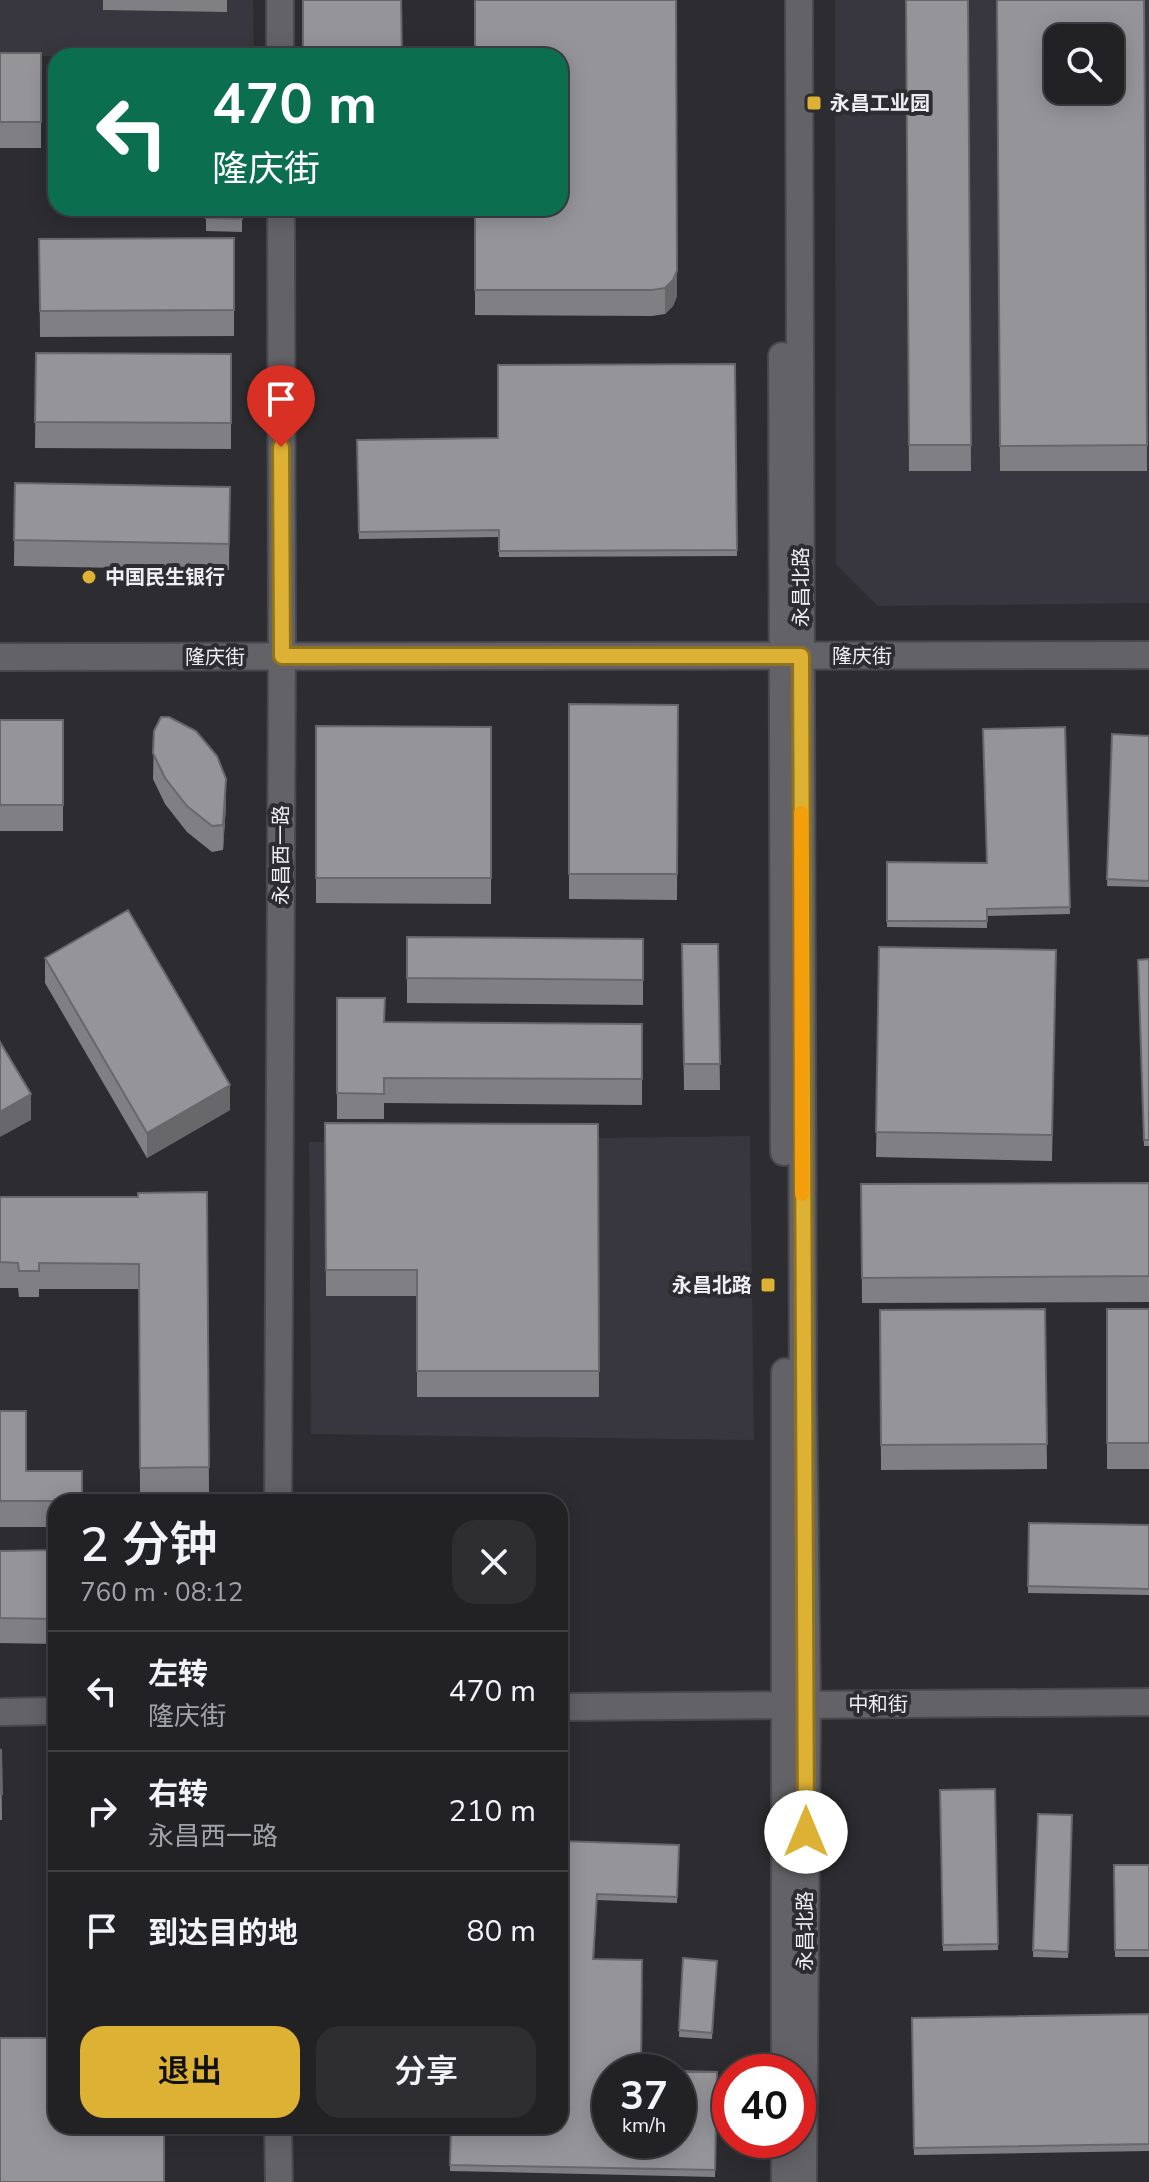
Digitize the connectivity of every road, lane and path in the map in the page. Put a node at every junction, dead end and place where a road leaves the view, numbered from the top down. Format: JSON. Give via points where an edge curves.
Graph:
{"nodes":[{"id":1,"x":280,"y":0,"type":"edge"},
{"id":2,"x":784,"y":0,"type":"edge"},
{"id":3,"x":799,"y":0,"type":"edge"},
{"id":4,"x":280,"y":48,"type":"edge"},
{"id":5,"x":281,"y":216,"type":"edge"},
{"id":6,"x":1149,"y":655,"type":"edge"},
{"id":7,"x":282,"y":656,"type":"junction"},
{"id":8,"x":791,"y":656,"type":"junction"},
{"id":9,"x":0,"y":657,"type":"edge"},
{"id":10,"x":278,"y":1494,"type":"edge"},
{"id":11,"x":1149,"y":1702,"type":"edge"},
{"id":12,"x":796,"y":1705,"type":"junction"},
{"id":13,"x":568,"y":1707,"type":"edge"},
{"id":14,"x":48,"y":1711,"type":"edge"},
{"id":15,"x":0,"y":1712,"type":"edge"},
{"id":16,"x":786,"y":2054,"type":"edge"},
{"id":17,"x":278,"y":2134,"type":"edge"},
{"id":18,"x":785,"y":2158,"type":"edge"},
{"id":19,"x":279,"y":2182,"type":"edge"},
{"id":20,"x":785,"y":2182,"type":"edge"},
{"id":21,"x":803,"y":2182,"type":"edge"}],
"edges":[{"from":1,"to":4,"type":"street"},
{"from":2,"to":8,"type":"street","name":"永昌北路"},
{"from":3,"to":8,"type":"street","name":"永昌北路"},
{"from":5,"to":7,"type":"street","name":"永昌西一路"},
{"from":6,"to":8,"type":"street","name":"隆庆街"},
{"from":7,"to":8,"type":"street","name":"隆庆街"},
{"from":7,"to":9,"type":"street","name":"隆庆街"},
{"from":7,"to":10,"type":"street","name":"永昌西一路"},
{"from":8,"to":12,"type":"street","name":"永昌北路"},
{"from":11,"to":12,"type":"street","name":"中和街"},
{"from":12,"to":13,"type":"street","name":"中和街"},
{"from":12,"to":16,"type":"street","name":"永昌北路"},
{"from":12,"to":21,"type":"street","name":"永昌北路"},
{"from":14,"to":15,"type":"street"},
{"from":17,"to":19,"type":"street"},
{"from":18,"to":20,"type":"street"}]}
